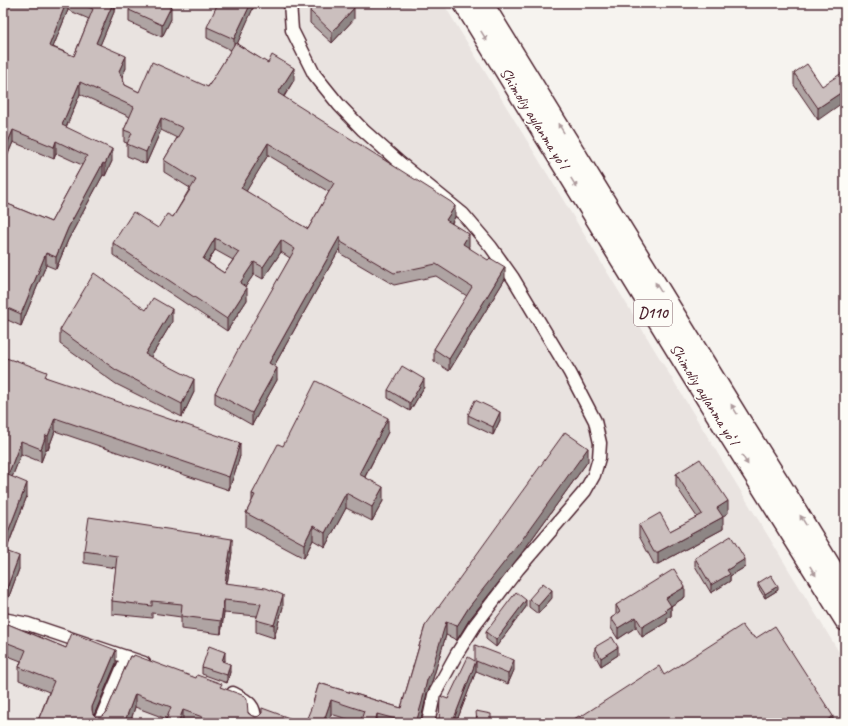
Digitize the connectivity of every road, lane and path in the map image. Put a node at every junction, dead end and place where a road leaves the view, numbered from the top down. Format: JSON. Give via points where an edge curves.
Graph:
{"nodes":[{"id":1,"x":290,"y":3,"type":"edge"},
{"id":2,"x":463,"y":3,"type":"edge"},
{"id":3,"x":484,"y":3,"type":"edge"},
{"id":4,"x":668,"y":320,"type":"junction"},
{"id":5,"x":845,"y":589,"type":"edge"},
{"id":6,"x":3,"y":619,"type":"edge"},
{"id":7,"x":845,"y":621,"type":"edge"},
{"id":8,"x":127,"y":657,"type":"junction"},
{"id":9,"x":156,"y":667,"type":"edge"},
{"id":10,"x":223,"y":690,"type":"edge"},
{"id":11,"x":99,"y":723,"type":"edge"},
{"id":12,"x":255,"y":723,"type":"edge"},
{"id":13,"x":428,"y":723,"type":"edge"}],
"edges":[{"from":1,"to":13,"type":"street","via":[[292,30],[314,74],[339,105],[400,163],[462,214],[491,247],[513,278],[570,373],[595,421],[600,443],[594,475],[585,491],[518,569],[475,625],[434,695]]},
{"from":2,"to":4,"type":"main road","name":"Shimoliy aylanma yoʻl","number":"D110","one_way":true},
{"from":4,"to":3,"type":"main road","name":"Shimoliy aylanma yoʻl","number":"D110","one_way":true},
{"from":5,"to":4,"type":"main road","name":"Shimoliy aylanma yoʻl","number":"D110","one_way":true},
{"from":4,"to":7,"type":"main road","name":"Shimoliy aylanma yoʻl","number":"D110","one_way":true},
{"from":6,"to":8,"type":"street","via":[[28,624]]},
{"from":8,"to":9,"type":"street"},
{"from":8,"to":11,"type":"street"},
{"from":10,"to":12,"type":"street","via":[[246,700],[252,706],[256,714]]}]}
